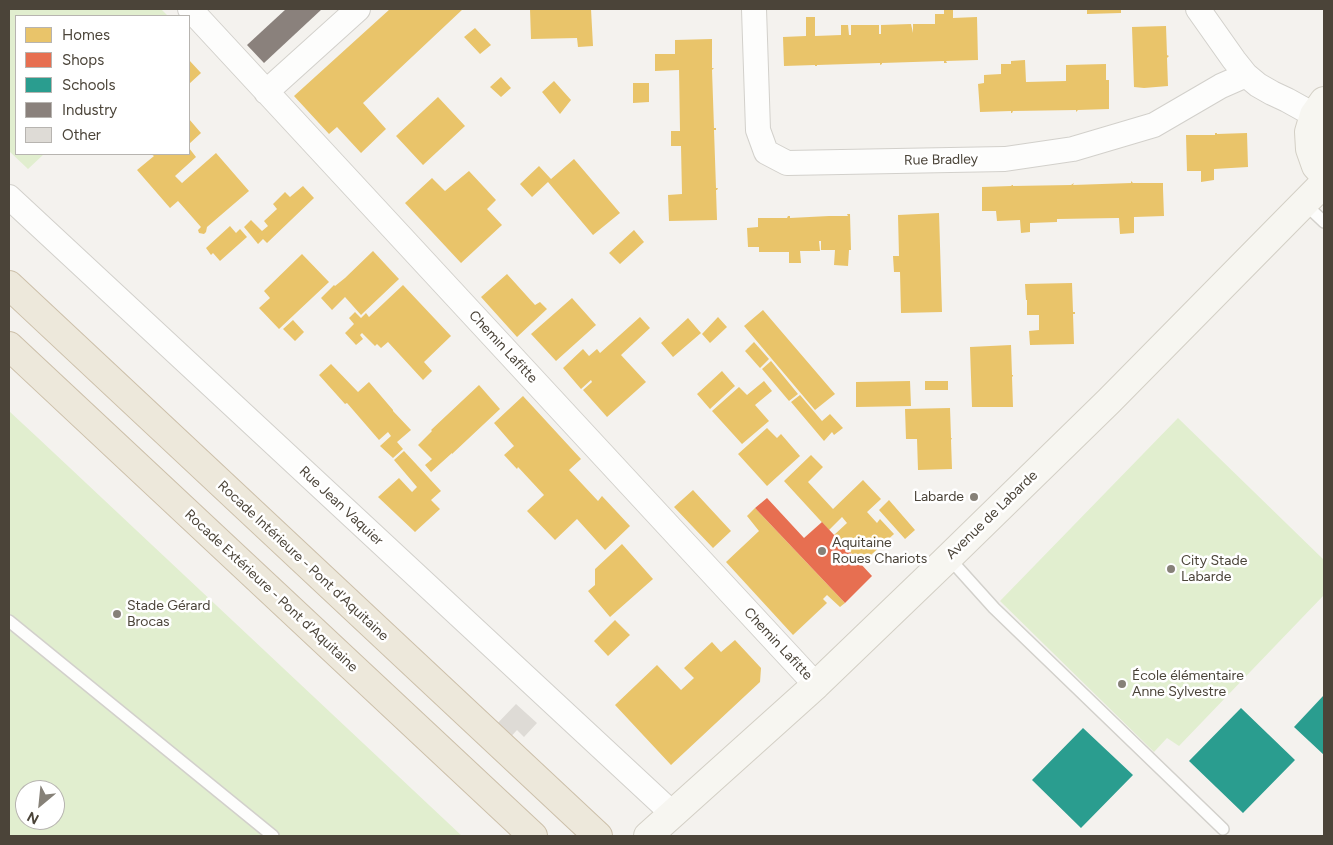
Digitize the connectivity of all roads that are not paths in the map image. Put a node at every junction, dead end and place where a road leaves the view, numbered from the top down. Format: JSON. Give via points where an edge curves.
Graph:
{"nodes":[{"id":1,"x":190,"y":9,"type":"edge"},
{"id":2,"x":358,"y":9,"type":"edge"},
{"id":3,"x":754,"y":9,"type":"edge"},
{"id":4,"x":1198,"y":9,"type":"edge"},
{"id":5,"x":1246,"y":75,"type":"junction"},
{"id":6,"x":266,"y":92,"type":"junction"},
{"id":7,"x":1319,"y":108,"type":"edge"},
{"id":8,"x":1324,"y":175,"type":"edge"},
{"id":9,"x":1324,"y":183,"type":"edge"},
{"id":10,"x":9,"y":197,"type":"edge"},
{"id":11,"x":1304,"y":203,"type":"junction"},
{"id":12,"x":1324,"y":222,"type":"edge"},
{"id":13,"x":9,"y":285,"type":"edge"},
{"id":14,"x":9,"y":346,"type":"edge"},
{"id":15,"x":948,"y":558,"type":"junction"},
{"id":16,"x":9,"y":621,"type":"edge"},
{"id":17,"x":816,"y":685,"type":"junction"},
{"id":18,"x":673,"y":814,"type":"junction"},
{"id":19,"x":1223,"y":829,"type":"dead end"},
{"id":20,"x":273,"y":836,"type":"edge"},
{"id":21,"x":533,"y":836,"type":"edge"},
{"id":22,"x":598,"y":836,"type":"edge"},
{"id":23,"x":648,"y":836,"type":"edge"}],
"edges":[{"from":1,"to":6,"type":"street","name":"Chemin Lafitte"},
{"from":2,"to":6,"type":"street"},
{"from":3,"to":5,"type":"street","name":"Rue Bradley","via":[[758,130],[766,152],[787,163],[1005,159],[1072,149],[1154,125]]},
{"from":4,"to":5,"type":"street"},
{"from":5,"to":7,"type":"street","via":[[1272,94]]},
{"from":6,"to":17,"type":"street","name":"Chemin Lafitte"},
{"from":7,"to":8,"type":"main road","via":[[1309,132],[1310,149],[1316,166]]},
{"from":9,"to":11,"type":"main road","name":"Avenue de Labarde"},
{"from":10,"to":18,"type":"street","name":"Rue Jean Vaquier"},
{"from":11,"to":12,"type":"lane"},
{"from":11,"to":15,"type":"main road","name":"Avenue de Labarde","via":[[1102,408]]},
{"from":13,"to":22,"type":"highway","name":"Rocade Intérieure - Pont d'Aquitaine"},
{"from":14,"to":21,"type":"highway","name":"Rocade Extérieure - Pont d'Aquitaine"},
{"from":15,"to":17,"type":"main road","name":"Avenue de Labarde"},
{"from":15,"to":19,"type":"lane","via":[[994,608]]},
{"from":16,"to":20,"type":"lane"},
{"from":17,"to":18,"type":"main road","name":"Avenue de Labarde"},
{"from":18,"to":23,"type":"main road","name":"Avenue de Labarde"}]}
